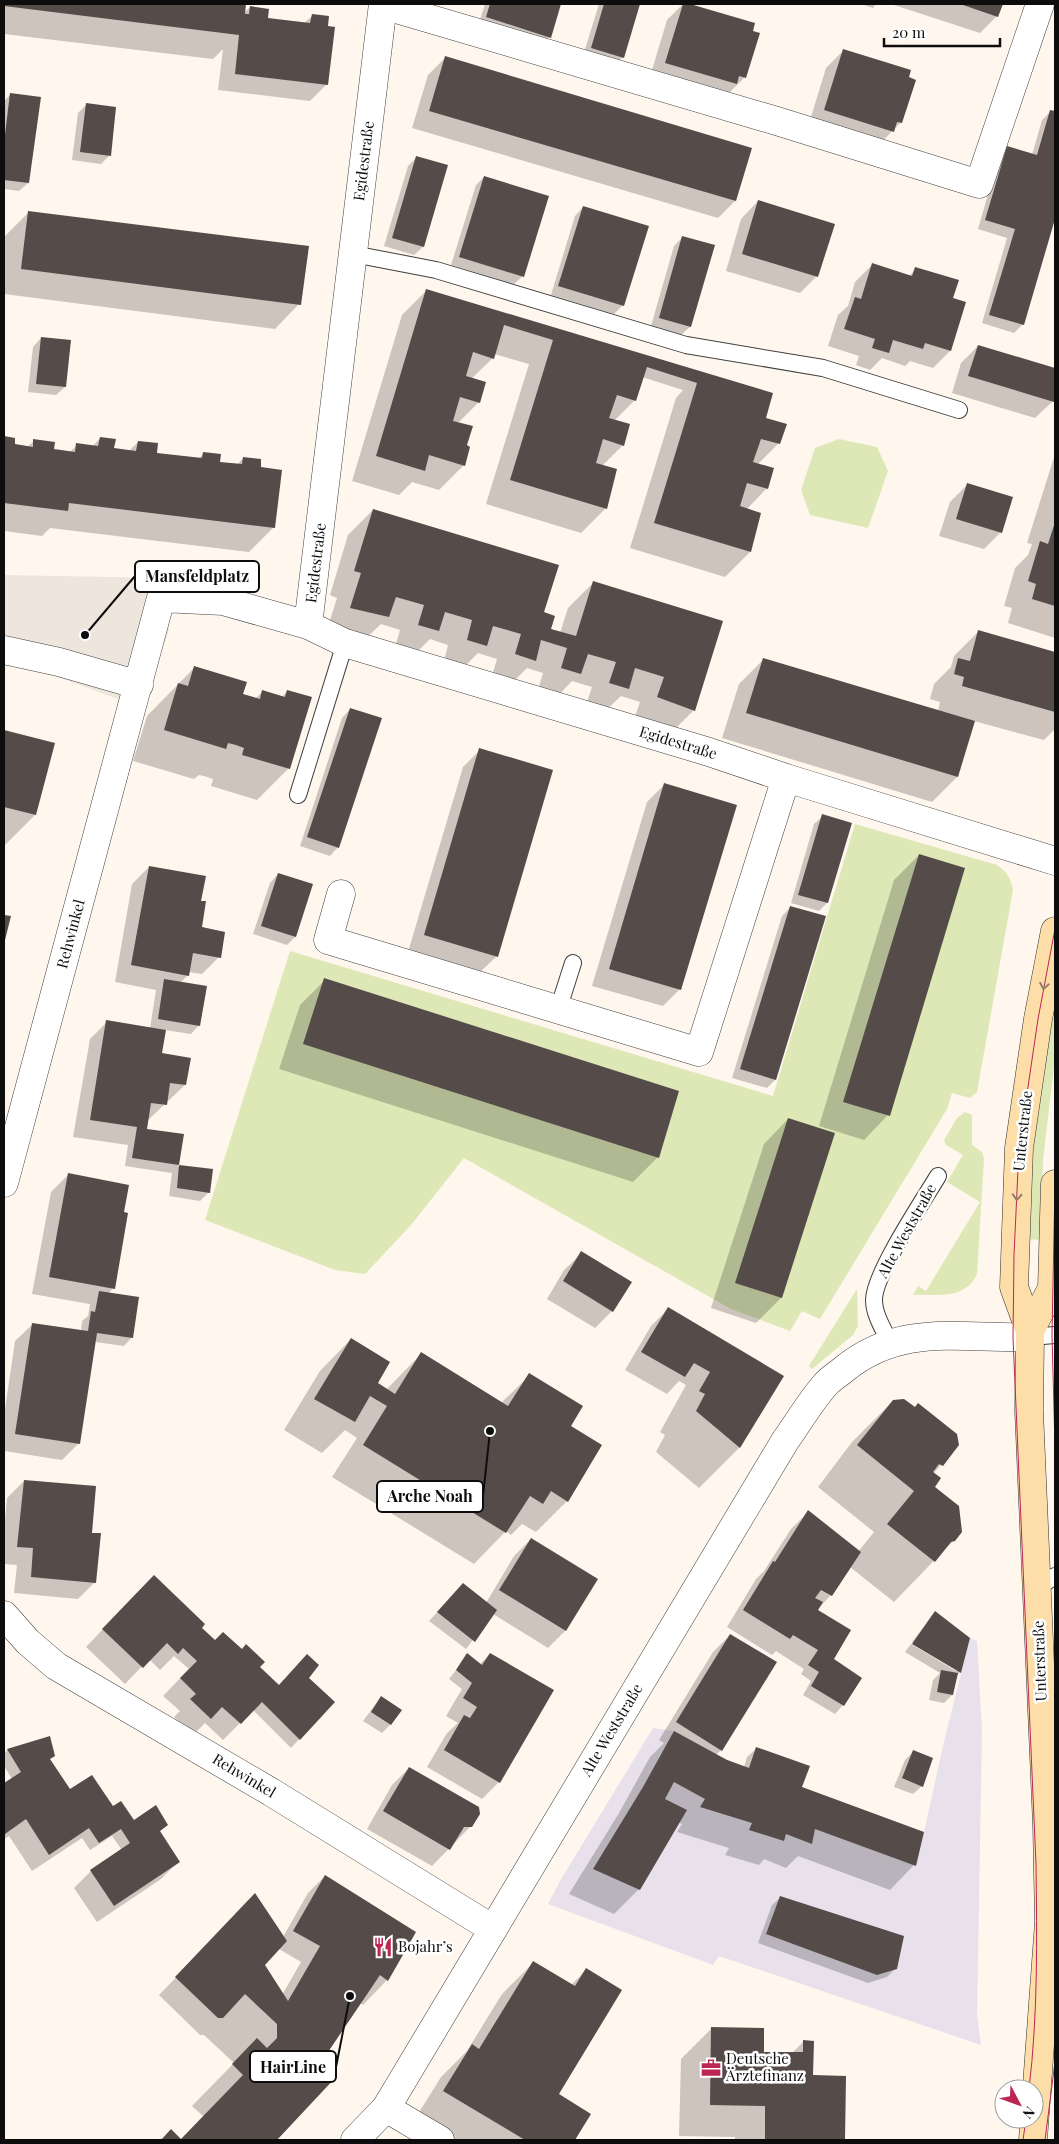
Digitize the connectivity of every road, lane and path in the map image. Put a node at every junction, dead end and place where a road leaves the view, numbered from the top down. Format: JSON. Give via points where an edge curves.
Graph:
{"nodes":[{"id":1,"x":383,"y":4,"type":"edge"},
{"id":2,"x":1040,"y":4,"type":"edge"},
{"id":3,"x":353,"y":254,"type":"junction"},
{"id":4,"x":960,"y":410,"type":"dead end"},
{"id":5,"x":308,"y":625,"type":"junction"},
{"id":6,"x":345,"y":643,"type":"junction"},
{"id":7,"x":4,"y":650,"type":"edge"},
{"id":8,"x":139,"y":685,"type":"junction"},
{"id":9,"x":786,"y":778,"type":"junction"},
{"id":10,"x":298,"y":795,"type":"dead end"},
{"id":11,"x":1055,"y":861,"type":"edge"},
{"id":12,"x":342,"y":894,"type":"dead end"},
{"id":13,"x":1055,"y":931,"type":"edge"},
{"id":14,"x":573,"y":963,"type":"dead end"},
{"id":15,"x":558,"y":1010,"type":"junction"},
{"id":16,"x":938,"y":1176,"type":"dead end"},
{"id":17,"x":4,"y":1183,"type":"edge"},
{"id":18,"x":1055,"y":1184,"type":"edge"},
{"id":19,"x":1038,"y":1334,"type":"edge"},
{"id":20,"x":890,"y":1343,"type":"junction"},
{"id":21,"x":1046,"y":1582,"type":"edge"},
{"id":22,"x":4,"y":1615,"type":"edge"},
{"id":23,"x":493,"y":1929,"type":"junction"},
{"id":24,"x":386,"y":2108,"type":"junction"},
{"id":25,"x":355,"y":2140,"type":"edge"},
{"id":26,"x":440,"y":2140,"type":"edge"},
{"id":27,"x":1033,"y":2140,"type":"edge"}],
"edges":[{"from":1,"to":2,"type":"street","via":[[979,184]]},
{"from":1,"to":3,"type":"street","name":"Egidestraße"},
{"from":3,"to":4,"type":"lane","via":[[436,270],[686,345],[823,368]]},
{"from":3,"to":5,"type":"street","name":"Egidestraße"},
{"from":5,"to":6,"type":"street","name":"Egidestraße"},
{"from":5,"to":8,"type":"street","name":"Rehwinkel","via":[[224,601],[161,598]]},
{"from":6,"to":9,"type":"street","name":"Egidestraße"},
{"from":6,"to":10,"type":"lane"},
{"from":7,"to":8,"type":"street"},
{"from":8,"to":17,"type":"street","name":"Rehwinkel"},
{"from":9,"to":11,"type":"street","name":"Egidestraße"},
{"from":9,"to":15,"type":"street","via":[[699,1052]]},
{"from":12,"to":15,"type":"street","via":[[328,940]]},
{"from":13,"to":19,"type":"main road","name":"Unterstraße","one_way":true,"via":[[1036,1027],[1019,1148],[1014,1287]]},
{"from":14,"to":15,"type":"lane"},
{"from":16,"to":20,"type":"lane","name":"Alte Weststraße","via":[[885,1266],[874,1299],[877,1316]]},
{"from":18,"to":19,"type":"main road","name":"Unterstraße","via":[[1052,1288]]},
{"from":19,"to":20,"type":"street","name":"Alte Weststraße","via":[[944,1336]]},
{"from":19,"to":21,"type":"main road","name":"Unterstraße","via":[[1029,1411]]},
{"from":20,"to":23,"type":"street","name":"Alte Weststraße","via":[[857,1358],[825,1384],[785,1441]]},
{"from":21,"to":27,"type":"main road","name":"Unterstraße","via":[[1049,1922]]},
{"from":22,"to":23,"type":"street","name":"Rehwinkel","via":[[56,1666],[271,1792]]},
{"from":23,"to":24,"type":"street","name":"Alte Weststraße"},
{"from":24,"to":25,"type":"street","name":"Alte Weststraße"},
{"from":24,"to":26,"type":"street"}]}
